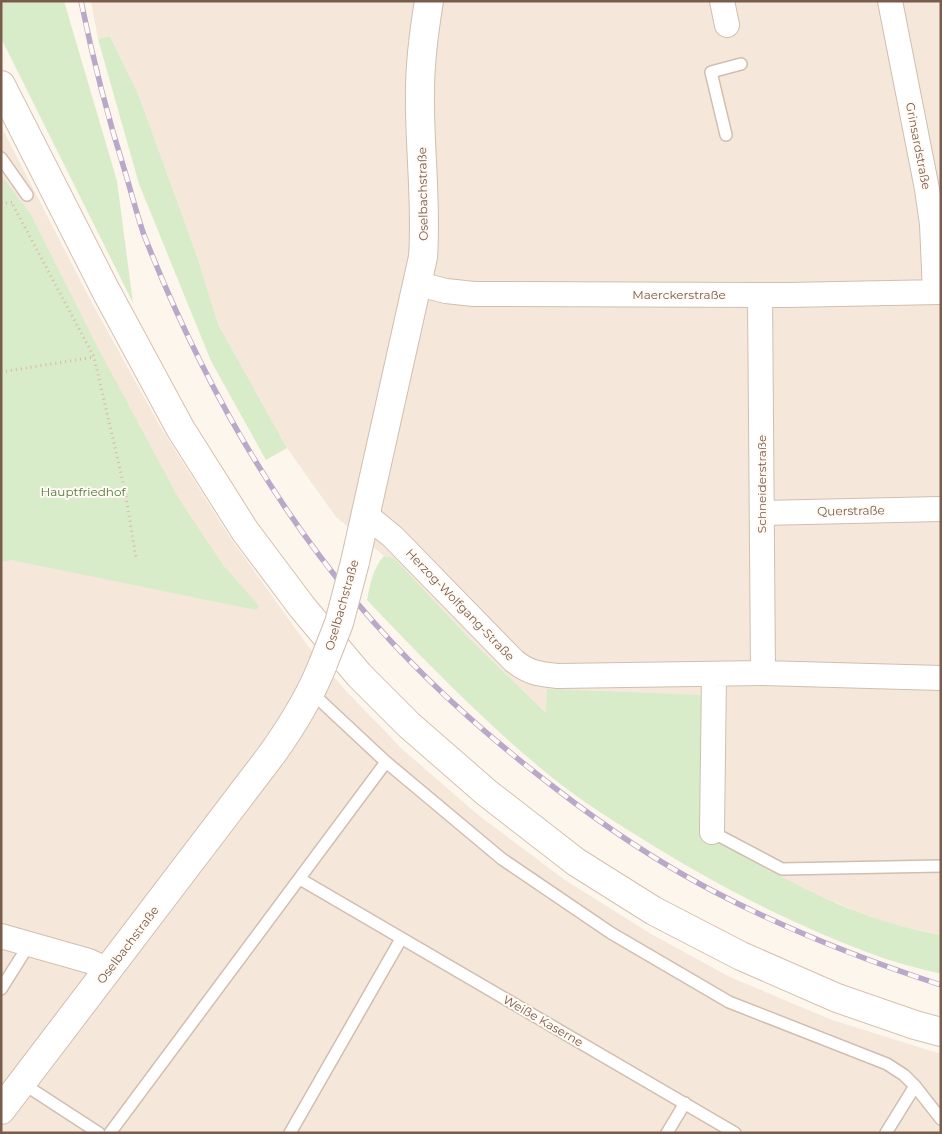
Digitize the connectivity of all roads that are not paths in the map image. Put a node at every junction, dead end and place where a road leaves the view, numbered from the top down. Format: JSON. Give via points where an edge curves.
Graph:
{"nodes":[{"id":1,"x":429,"y":1,"type":"edge"},
{"id":2,"x":722,"y":1,"type":"edge"},
{"id":3,"x":890,"y":1,"type":"edge"},
{"id":4,"x":727,"y":25,"type":"dead end"},
{"id":5,"x":741,"y":64,"type":"dead end"},
{"id":6,"x":1,"y":84,"type":"edge"},
{"id":7,"x":726,"y":135,"type":"dead end"},
{"id":8,"x":1,"y":158,"type":"edge"},
{"id":9,"x":27,"y":195,"type":"dead end"},
{"id":10,"x":418,"y":284,"type":"junction"},
{"id":11,"x":938,"y":292,"type":"edge"},
{"id":12,"x":760,"y":295,"type":"junction"},
{"id":13,"x":941,"y":509,"type":"edge"},
{"id":14,"x":762,"y":513,"type":"junction"},
{"id":15,"x":366,"y":514,"type":"junction"},
{"id":16,"x":763,"y":673,"type":"junction"},
{"id":17,"x":714,"y":675,"type":"junction"},
{"id":18,"x":941,"y":678,"type":"edge"},
{"id":19,"x":311,"y":692,"type":"junction"},
{"id":20,"x":386,"y":762,"type":"junction"},
{"id":21,"x":712,"y":832,"type":"joint"},
{"id":22,"x":941,"y":866,"type":"edge"},
{"id":23,"x":300,"y":879,"type":"junction"},
{"id":24,"x":1,"y":936,"type":"edge"},
{"id":25,"x":401,"y":940,"type":"junction"},
{"id":26,"x":30,"y":943,"type":"junction"},
{"id":27,"x":108,"y":970,"type":"junction"},
{"id":28,"x":1,"y":989,"type":"edge"},
{"id":29,"x":941,"y":1032,"type":"edge"},
{"id":30,"x":22,"y":1083,"type":"junction"},
{"id":31,"x":915,"y":1086,"type":"junction"},
{"id":32,"x":685,"y":1103,"type":"junction"},
{"id":33,"x":1,"y":1110,"type":"edge"},
{"id":34,"x":941,"y":1118,"type":"edge"},
{"id":35,"x":99,"y":1133,"type":"edge"},
{"id":36,"x":110,"y":1133,"type":"edge"},
{"id":37,"x":290,"y":1133,"type":"edge"},
{"id":38,"x":667,"y":1133,"type":"edge"},
{"id":39,"x":735,"y":1133,"type":"edge"},
{"id":40,"x":886,"y":1133,"type":"edge"}],
"edges":[{"from":1,"to":10,"type":"main road","name":"Oselbachstraße","via":[[420,92],[425,232]]},
{"from":2,"to":4,"type":"street"},
{"from":3,"to":11,"type":"street","name":"Grinsardstraße","via":[[932,224]]},
{"from":5,"to":7,"type":"lane","via":[[712,72]]},
{"from":6,"to":29,"type":"main road","via":[[180,428],[245,531],[359,675],[410,726],[487,793],[576,862],[654,911],[741,956],[837,998]]},
{"from":8,"to":9,"type":"lane"},
{"from":10,"to":12,"type":"street","name":"Maerckerstraße","via":[[474,294]]},
{"from":10,"to":15,"type":"main road","name":"Oselbachstraße"},
{"from":11,"to":12,"type":"street","name":"Maerckerstraße"},
{"from":12,"to":14,"type":"street","name":"Schneiderstraße"},
{"from":13,"to":14,"type":"street","name":"Querstraße"},
{"from":14,"to":16,"type":"street","name":"Schneiderstraße"},
{"from":15,"to":17,"type":"street","name":"Herzog-Wolfgang-Straße","via":[[525,669],[558,676]]},
{"from":15,"to":19,"type":"main road","name":"Oselbachstraße","bridge":true,"via":[[339,623]]},
{"from":16,"to":17,"type":"street","name":"Herzog-Wolfgang-Straße"},
{"from":16,"to":18,"type":"street","name":"Herzog-Wolfgang-Straße"},
{"from":17,"to":21,"type":"street"},
{"from":19,"to":20,"type":"lane"},
{"from":19,"to":27,"type":"main road","name":"Oselbachstraße","via":[[246,791]]},
{"from":20,"to":23,"type":"lane"},
{"from":20,"to":31,"type":"lane","via":[[502,859],[611,932],[729,1002],[887,1064]]},
{"from":21,"to":22,"type":"lane","via":[[782,869]]},
{"from":23,"to":25,"type":"lane","name":"Weiße Kaserne"},
{"from":23,"to":36,"type":"lane"},
{"from":24,"to":26,"type":"street"},
{"from":25,"to":32,"type":"lane","name":"Weiße Kaserne"},
{"from":25,"to":37,"type":"lane"},
{"from":26,"to":27,"type":"street"},
{"from":26,"to":28,"type":"lane"},
{"from":27,"to":30,"type":"main road","name":"Oselbachstraße"},
{"from":30,"to":33,"type":"main road","name":"Oselbachstraße"},
{"from":30,"to":35,"type":"lane"},
{"from":31,"to":34,"type":"lane"},
{"from":31,"to":40,"type":"lane"},
{"from":32,"to":38,"type":"lane"},
{"from":32,"to":39,"type":"lane","name":"Weiße Kaserne"}]}
